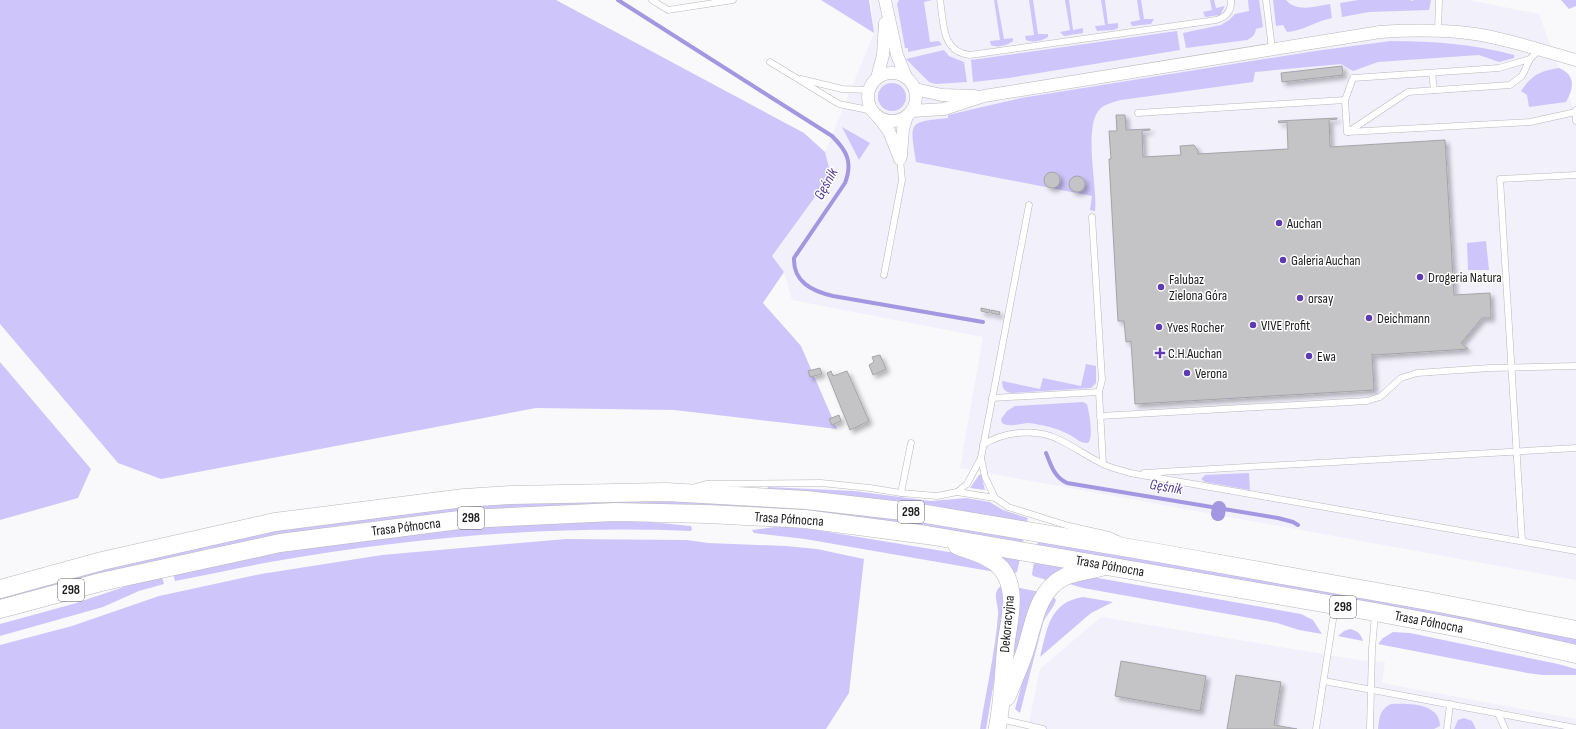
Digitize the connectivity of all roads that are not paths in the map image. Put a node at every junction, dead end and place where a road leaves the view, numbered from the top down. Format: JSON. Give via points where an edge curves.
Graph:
{"nodes":[{"id":1,"x":652,"y":0,"type":"edge"},
{"id":2,"x":733,"y":0,"type":"edge"},
{"id":3,"x":940,"y":0,"type":"edge"},
{"id":4,"x":1231,"y":0,"type":"edge"},
{"id":5,"x":1266,"y":0,"type":"edge"},
{"id":6,"x":1439,"y":0,"type":"edge"},
{"id":7,"x":885,"y":6,"type":"edge"},
{"id":8,"x":1438,"y":30,"type":"junction"},
{"id":9,"x":1272,"y":49,"type":"junction"},
{"id":10,"x":1539,"y":50,"type":"junction"},
{"id":11,"x":1530,"y":59,"type":"junction"},
{"id":12,"x":1576,"y":60,"type":"edge"},
{"id":13,"x":770,"y":62,"type":"dead end"},
{"id":14,"x":1432,"y":73,"type":"junction"},
{"id":15,"x":794,"y":77,"type":"junction"},
{"id":16,"x":906,"y":77,"type":"junction"},
{"id":17,"x":878,"y":78,"type":"junction"},
{"id":18,"x":915,"y":89,"type":"junction"},
{"id":19,"x":869,"y":90,"type":"junction"},
{"id":20,"x":1434,"y":90,"type":"junction"},
{"id":21,"x":984,"y":96,"type":"junction"},
{"id":22,"x":1346,"y":100,"type":"junction"},
{"id":23,"x":1576,"y":111,"type":"edge"},
{"id":24,"x":1138,"y":112,"type":"dead end"},
{"id":25,"x":909,"y":113,"type":"junction"},
{"id":26,"x":876,"y":114,"type":"junction"},
{"id":27,"x":1576,"y":121,"type":"edge"},
{"id":28,"x":1347,"y":132,"type":"junction"},
{"id":29,"x":900,"y":159,"type":"junction"},
{"id":30,"x":1576,"y":175,"type":"edge"},
{"id":31,"x":1029,"y":205,"type":"dead end"},
{"id":32,"x":1092,"y":217,"type":"dead end"},
{"id":33,"x":884,"y":276,"type":"dead end"},
{"id":34,"x":1576,"y":366,"type":"edge"},
{"id":35,"x":1512,"y":369,"type":"junction"},
{"id":36,"x":1099,"y":392,"type":"junction"},
{"id":37,"x":992,"y":398,"type":"junction"},
{"id":38,"x":1100,"y":416,"type":"junction"},
{"id":39,"x":911,"y":443,"type":"dead end"},
{"id":40,"x":983,"y":445,"type":"junction"},
{"id":41,"x":1576,"y":448,"type":"edge"},
{"id":42,"x":1516,"y":451,"type":"junction"},
{"id":43,"x":981,"y":458,"type":"junction"},
{"id":44,"x":1103,"y":464,"type":"junction"},
{"id":45,"x":1130,"y":473,"type":"junction"},
{"id":46,"x":666,"y":492,"type":"junction"},
{"id":47,"x":957,"y":492,"type":"junction"},
{"id":48,"x":901,"y":493,"type":"junction"},
{"id":49,"x":995,"y":498,"type":"junction"},
{"id":50,"x":927,"y":535,"type":"junction"},
{"id":51,"x":1522,"y":541,"type":"junction"},
{"id":52,"x":1576,"y":551,"type":"edge"},
{"id":53,"x":1153,"y":552,"type":"junction"},
{"id":54,"x":1109,"y":566,"type":"junction"},
{"id":55,"x":0,"y":589,"type":"edge"},
{"id":56,"x":1336,"y":606,"type":"junction"},
{"id":57,"x":0,"y":609,"type":"edge"},
{"id":58,"x":1375,"y":612,"type":"junction"},
{"id":59,"x":1576,"y":630,"type":"edge"},
{"id":60,"x":1576,"y":654,"type":"edge"},
{"id":61,"x":1324,"y":681,"type":"junction"},
{"id":62,"x":1370,"y":690,"type":"junction"},
{"id":63,"x":1450,"y":704,"type":"junction"},
{"id":64,"x":1498,"y":713,"type":"junction"},
{"id":65,"x":999,"y":721,"type":"edge"},
{"id":66,"x":1554,"y":726,"type":"edge"},
{"id":67,"x":1576,"y":728,"type":"edge"},
{"id":68,"x":1043,"y":729,"type":"edge"},
{"id":69,"x":1316,"y":729,"type":"edge"},
{"id":70,"x":1370,"y":729,"type":"edge"},
{"id":71,"x":1447,"y":729,"type":"edge"},
{"id":72,"x":1505,"y":729,"type":"edge"}],
"edges":[{"from":1,"to":2,"type":"lane","via":[[668,10]]},
{"from":3,"to":4,"type":"lane","via":[[946,38],[955,50],[970,55],[1216,20],[1228,14]]},
{"from":5,"to":9,"type":"lane"},
{"from":6,"to":8,"type":"lane"},
{"from":7,"to":16,"type":"street","via":[[897,55]]},
{"from":7,"to":17,"type":"street","via":[[883,55]]},
{"from":8,"to":9,"type":"street","via":[[1380,32]]},
{"from":8,"to":10,"type":"street","via":[[1476,34]]},
{"from":9,"to":21,"type":"street"},
{"from":10,"to":11,"type":"lane"},
{"from":10,"to":12,"type":"street"},
{"from":11,"to":14,"type":"lane","via":[[1499,68]]},
{"from":11,"to":20,"type":"lane","via":[[1522,76],[1510,85]]},
{"from":13,"to":15,"type":"lane"},
{"from":14,"to":20,"type":"lane"},
{"from":14,"to":22,"type":"lane","via":[[1353,78]]},
{"from":15,"to":19,"type":"lane","via":[[842,89]]},
{"from":15,"to":26,"type":"lane","via":[[840,104]]},
{"from":16,"to":17,"type":"street","via":[[892,73]]},
{"from":16,"to":18,"type":"street"},
{"from":17,"to":19,"type":"street"},
{"from":18,"to":21,"type":"street","via":[[942,95]]},
{"from":18,"to":25,"type":"street","via":[[916,96]]},
{"from":19,"to":26,"type":"street","via":[[869,105]]},
{"from":20,"to":28,"type":"lane","via":[[1408,92]]},
{"from":21,"to":25,"type":"street","via":[[944,109]]},
{"from":22,"to":24,"type":"lane"},
{"from":22,"to":28,"type":"lane"},
{"from":23,"to":27,"type":"lane"},
{"from":23,"to":28,"type":"lane","via":[[1530,122]]},
{"from":25,"to":26,"type":"street","via":[[900,120],[892,121]]},
{"from":25,"to":29,"type":"street","via":[[903,129]]},
{"from":26,"to":29,"type":"street","via":[[889,131]]},
{"from":29,"to":33,"type":"lane","via":[[902,180]]},
{"from":30,"to":35,"type":"lane","via":[[1500,179]]},
{"from":31,"to":37,"type":"lane"},
{"from":32,"to":36,"type":"lane","via":[[1102,380]]},
{"from":34,"to":35,"type":"lane"},
{"from":35,"to":38,"type":"lane","via":[[1417,373],[1401,378],[1380,397],[1367,400]]},
{"from":35,"to":42,"type":"lane"},
{"from":36,"to":37,"type":"lane"},
{"from":36,"to":38,"type":"lane"},
{"from":37,"to":40,"type":"lane"},
{"from":38,"to":44,"type":"lane"},
{"from":39,"to":48,"type":"lane"},
{"from":40,"to":43,"type":"lane"},
{"from":40,"to":44,"type":"lane","via":[[993,438],[1015,433],[1037,433],[1059,439]]},
{"from":41,"to":42,"type":"lane"},
{"from":42,"to":45,"type":"lane"},
{"from":42,"to":51,"type":"lane"},
{"from":43,"to":47,"type":"lane","via":[[967,484]]},
{"from":43,"to":49,"type":"lane","via":[[984,477]]},
{"from":44,"to":45,"type":"lane"},
{"from":45,"to":51,"type":"lane"},
{"from":46,"to":48,"type":"lane","via":[[707,484],[777,482],[821,483]]},
{"from":46,"to":53,"type":"main road","name":"Trasa Północna","number":"298","via":[[806,500],[920,513]]},
{"from":46,"to":55,"type":"main road","name":"Trasa Północna","number":"298","via":[[464,498],[275,522],[102,561]]},
{"from":47,"to":48,"type":"lane","via":[[937,496]]},
{"from":47,"to":49,"type":"lane"},
{"from":49,"to":53,"type":"lane","via":[[1008,507],[1026,514],[1109,535]]},
{"from":50,"to":54,"type":"main road","name":"Trasa Północna","number":"298"},
{"from":50,"to":57,"type":"main road","name":"Trasa Północna","number":"298","via":[[805,519],[708,514],[615,512],[467,519],[280,543],[101,582]]},
{"from":50,"to":65,"type":"street","name":"Dekoracyjna","via":[[978,553],[1000,568],[1009,582],[1011,613]]},
{"from":51,"to":52,"type":"lane"},
{"from":53,"to":59,"type":"main road","name":"Trasa Północna","number":"298"},
{"from":54,"to":56,"type":"main road","name":"Trasa Północna","number":"298"},
{"from":54,"to":65,"type":"street","name":"Dekoracyjna","via":[[1065,577],[1052,586],[1044,596],[1034,617],[1026,648]]},
{"from":56,"to":58,"type":"main road","name":"Trasa Północna","number":"298"},
{"from":56,"to":61,"type":"lane"},
{"from":58,"to":60,"type":"main road","name":"Trasa Północna","number":"298"},
{"from":58,"to":62,"type":"lane"},
{"from":61,"to":62,"type":"lane"},
{"from":61,"to":69,"type":"lane"},
{"from":62,"to":63,"type":"lane"},
{"from":62,"to":70,"type":"lane"},
{"from":63,"to":64,"type":"lane"},
{"from":63,"to":71,"type":"lane"},
{"from":64,"to":66,"type":"lane"},
{"from":64,"to":72,"type":"lane"},
{"from":65,"to":68,"type":"lane"},
{"from":66,"to":67,"type":"lane"}]}
